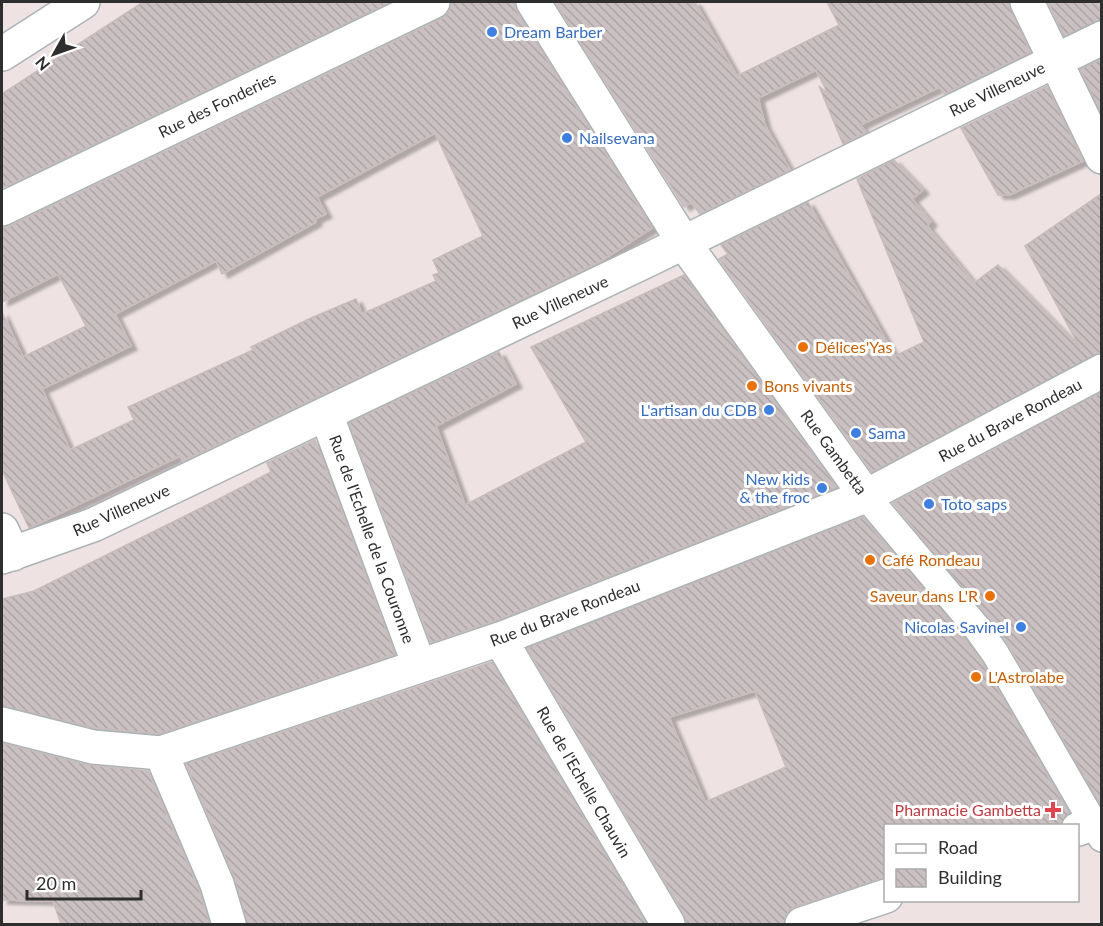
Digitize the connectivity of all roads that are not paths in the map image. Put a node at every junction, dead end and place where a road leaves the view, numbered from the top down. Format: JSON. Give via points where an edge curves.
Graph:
{"nodes":[{"id":1,"x":83,"y":2,"type":"edge"},
{"id":2,"x":433,"y":2,"type":"edge"},
{"id":3,"x":533,"y":2,"type":"edge"},
{"id":4,"x":1027,"y":2,"type":"edge"},
{"id":5,"x":1101,"y":38,"type":"edge"},
{"id":6,"x":2,"y":54,"type":"edge"},
{"id":7,"x":1056,"y":61,"type":"junction"},
{"id":8,"x":1101,"y":157,"type":"edge"},
{"id":9,"x":2,"y":209,"type":"edge"},
{"id":10,"x":684,"y":243,"type":"junction"},
{"id":11,"x":1101,"y":371,"type":"edge"},
{"id":12,"x":326,"y":414,"type":"junction"},
{"id":13,"x":866,"y":496,"type":"junction"},
{"id":14,"x":5,"y":547,"type":"edge"},
{"id":15,"x":500,"y":639,"type":"junction"},
{"id":16,"x":419,"y":665,"type":"junction"},
{"id":17,"x":2,"y":724,"type":"edge"},
{"id":18,"x":161,"y":753,"type":"junction"},
{"id":19,"x":1090,"y":830,"type":"edge"},
{"id":20,"x":884,"y":896,"type":"edge"},
{"id":21,"x":229,"y":924,"type":"edge"},
{"id":22,"x":668,"y":924,"type":"edge"},
{"id":23,"x":802,"y":924,"type":"edge"}],
"edges":[{"from":1,"to":6,"type":"street"},
{"from":2,"to":9,"type":"street","name":"Rue des Fonderies"},
{"from":3,"to":10,"type":"street","name":"Rue Gambetta"},
{"from":4,"to":7,"type":"street"},
{"from":5,"to":7,"type":"street","name":"Rue Villeneuve"},
{"from":7,"to":8,"type":"street"},
{"from":7,"to":10,"type":"street","name":"Rue Villeneuve"},
{"from":10,"to":12,"type":"street","name":"Rue Villeneuve"},
{"from":10,"to":13,"type":"street","name":"Rue Gambetta"},
{"from":11,"to":13,"type":"street","name":"Rue du Brave Rondeau"},
{"from":12,"to":14,"type":"street","name":"Rue Villeneuve","via":[[93,525]]},
{"from":12,"to":16,"type":"street","name":"Rue de l'Echelle de la Couronne"},
{"from":13,"to":15,"type":"street","name":"Rue du Brave Rondeau"},
{"from":13,"to":19,"type":"street","name":"Rue Gambetta","via":[[995,653]]},
{"from":15,"to":16,"type":"street","name":"Rue du Brave Rondeau"},
{"from":15,"to":22,"type":"street","name":"Rue de l'Echelle Chauvin"},
{"from":16,"to":18,"type":"street","name":"Rue du Brave Rondeau"},
{"from":17,"to":18,"type":"street","name":"Rue du Brave Rondeau","via":[[93,747]]},
{"from":18,"to":21,"type":"street"},
{"from":20,"to":23,"type":"street"}]}
